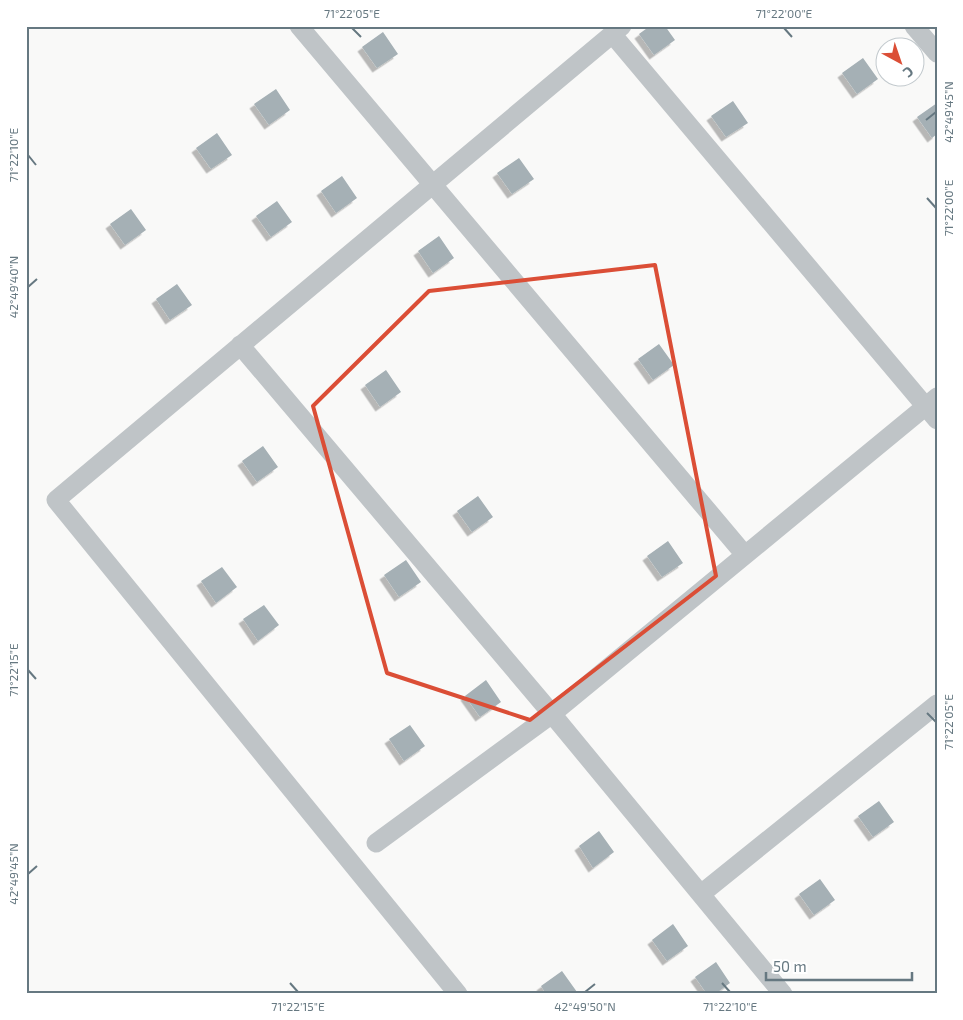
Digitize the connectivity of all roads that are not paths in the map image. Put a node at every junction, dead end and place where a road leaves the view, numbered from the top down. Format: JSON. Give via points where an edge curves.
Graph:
{"nodes":[{"id":1,"x":299,"y":26,"type":"edge"},
{"id":2,"x":914,"y":26,"type":"edge"},
{"id":3,"x":618,"y":31,"type":"edge"},
{"id":4,"x":937,"y":53,"type":"edge"},
{"id":5,"x":432,"y":185,"type":"junction"},
{"id":6,"x":240,"y":345,"type":"junction"},
{"id":7,"x":933,"y":408,"type":"edge"},
{"id":8,"x":745,"y":555,"type":"junction"},
{"id":9,"x":937,"y":704,"type":"edge"},
{"id":10,"x":552,"y":714,"type":"junction"},
{"id":11,"x":376,"y":843,"type":"dead end"},
{"id":12,"x":701,"y":894,"type":"junction"},
{"id":13,"x":458,"y":994,"type":"edge"},
{"id":14,"x":783,"y":994,"type":"edge"}],
"edges":[{"from":1,"to":5,"type":"street"},
{"from":2,"to":4,"type":"street"},
{"from":3,"to":5,"type":"street"},
{"from":3,"to":7,"type":"street"},
{"from":5,"to":6,"type":"street"},
{"from":5,"to":8,"type":"street"},
{"from":6,"to":10,"type":"street"},
{"from":6,"to":13,"type":"street","via":[[56,500]]},
{"from":7,"to":8,"type":"street"},
{"from":8,"to":10,"type":"street"},
{"from":9,"to":12,"type":"street"},
{"from":10,"to":11,"type":"street"},
{"from":10,"to":12,"type":"street"},
{"from":12,"to":14,"type":"street"}]}
